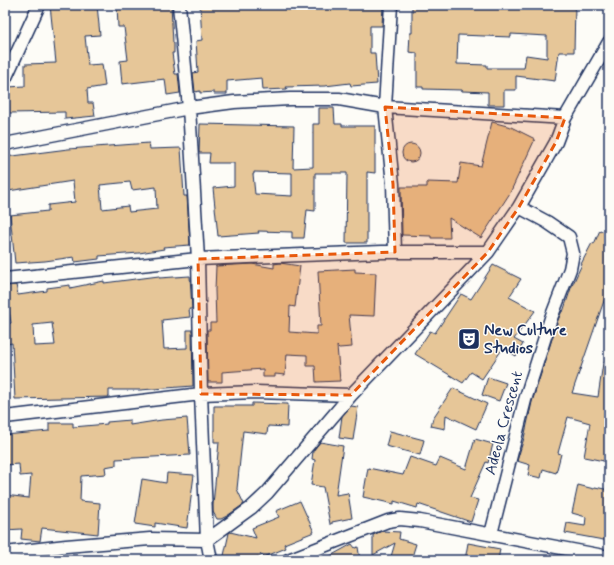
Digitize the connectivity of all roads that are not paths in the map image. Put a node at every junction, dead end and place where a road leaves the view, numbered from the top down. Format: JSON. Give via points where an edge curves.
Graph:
{"nodes":[{"id":1,"x":39,"y":5,"type":"edge"},
{"id":2,"x":179,"y":5,"type":"edge"},
{"id":3,"x":391,"y":5,"type":"edge"},
{"id":4,"x":609,"y":42,"type":"edge"},
{"id":5,"x":6,"y":75,"type":"edge"},
{"id":6,"x":385,"y":107,"type":"junction"},
{"id":7,"x":189,"y":108,"type":"junction"},
{"id":8,"x":565,"y":118,"type":"junction"},
{"id":9,"x":5,"y":144,"type":"edge"},
{"id":10,"x":521,"y":208,"type":"junction"},
{"id":11,"x":395,"y":252,"type":"junction"},
{"id":12,"x":488,"y":252,"type":"junction"},
{"id":13,"x":198,"y":259,"type":"junction"},
{"id":14,"x":5,"y":279,"type":"edge"},
{"id":15,"x":201,"y":394,"type":"junction"},
{"id":16,"x":351,"y":395,"type":"junction"},
{"id":17,"x":5,"y":417,"type":"edge"},
{"id":18,"x":491,"y":534,"type":"junction"},
{"id":19,"x":207,"y":540,"type":"junction"},
{"id":20,"x":5,"y":553,"type":"edge"},
{"id":21,"x":609,"y":557,"type":"edge"},
{"id":22,"x":211,"y":560,"type":"edge"},
{"id":23,"x":288,"y":560,"type":"edge"}],
"edges":[{"from":1,"to":5,"type":"street"},
{"from":2,"to":7,"type":"street"},
{"from":3,"to":6,"type":"street"},
{"from":4,"to":8,"type":"street"},
{"from":6,"to":7,"type":"street","via":[[339,99],[290,99]]},
{"from":6,"to":8,"type":"street"},
{"from":6,"to":11,"type":"street","via":[[394,184]]},
{"from":7,"to":9,"type":"street"},
{"from":7,"to":13,"type":"street"},
{"from":8,"to":10,"type":"street","via":[[556,142]]},
{"from":10,"to":12,"type":"street"},
{"from":10,"to":18,"type":"street","name":"Adeola Crescent","via":[[569,237],[573,253],[570,270],[525,400]]},
{"from":11,"to":12,"type":"street"},
{"from":11,"to":13,"type":"street"},
{"from":12,"to":16,"type":"street"},
{"from":13,"to":14,"type":"street"},
{"from":13,"to":15,"type":"street"},
{"from":15,"to":16,"type":"street","via":[[256,392]]},
{"from":15,"to":17,"type":"street"},
{"from":15,"to":19,"type":"street"},
{"from":16,"to":19,"type":"street","via":[[267,493]]},
{"from":18,"to":21,"type":"street"},
{"from":18,"to":23,"type":"street","via":[[400,519],[388,521]]},
{"from":19,"to":20,"type":"street","via":[[150,539]]},
{"from":19,"to":22,"type":"street"}]}
